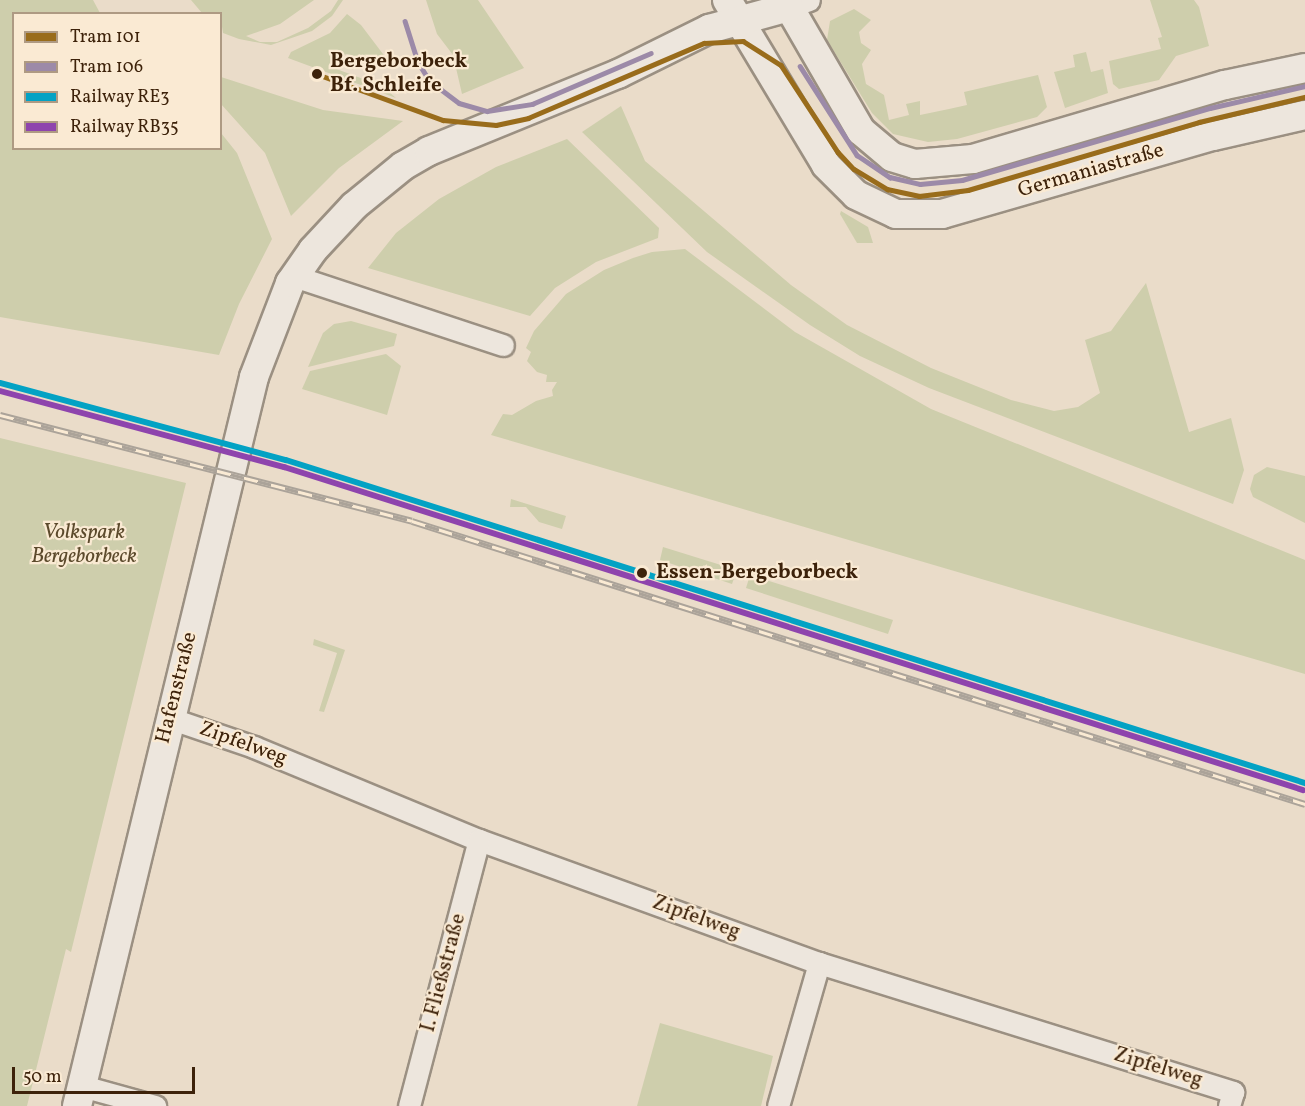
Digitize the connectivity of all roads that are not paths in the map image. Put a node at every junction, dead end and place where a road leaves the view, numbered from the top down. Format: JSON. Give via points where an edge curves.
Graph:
{"nodes":[{"id":1,"x":794,"y":2,"type":"edge"},
{"id":2,"x":733,"y":10,"type":"edge"},
{"id":3,"x":1305,"y":68,"type":"edge"},
{"id":4,"x":1305,"y":115,"type":"edge"},
{"id":5,"x":294,"y":276,"type":"junction"},
{"id":6,"x":502,"y":345,"type":"dead end"},
{"id":7,"x":167,"y":726,"type":"junction"},
{"id":8,"x":479,"y":840,"type":"junction"},
{"id":9,"x":819,"y":963,"type":"junction"},
{"id":10,"x":79,"y":1096,"type":"edge"},
{"id":11,"x":1231,"y":1099,"type":"edge"},
{"id":12,"x":155,"y":1106,"type":"edge"},
{"id":13,"x":409,"y":1106,"type":"edge"},
{"id":14,"x":778,"y":1106,"type":"edge"}],
"edges":[{"from":1,"to":2,"type":"main road","name":"Hafenstraße"},
{"from":1,"to":3,"type":"main road","name":"Germaniastraße","via":[[861,131],[898,160],[932,165],[964,161],[1225,85]]},
{"from":2,"to":4,"type":"main road","name":"Germaniastraße","via":[[826,165],[856,195],[876,207],[907,215],[942,214],[1213,136]]},
{"from":2,"to":5,"type":"main road","name":"Hafenstraße","via":[[709,29],[409,162],[354,206]]},
{"from":5,"to":6,"type":"street"},
{"from":5,"to":7,"type":"main road","name":"Hafenstraße","via":[[272,321],[254,377]]},
{"from":7,"to":8,"type":"street","name":"Zipfelweg","via":[[254,747]]},
{"from":7,"to":10,"type":"main road","name":"Hafenstraße"},
{"from":8,"to":9,"type":"street","name":"Zipfelweg"},
{"from":8,"to":13,"type":"street","name":"I. Fließstraße"},
{"from":9,"to":11,"type":"street","name":"Zipfelweg"},
{"from":9,"to":14,"type":"street"},
{"from":10,"to":12,"type":"street"}]}
